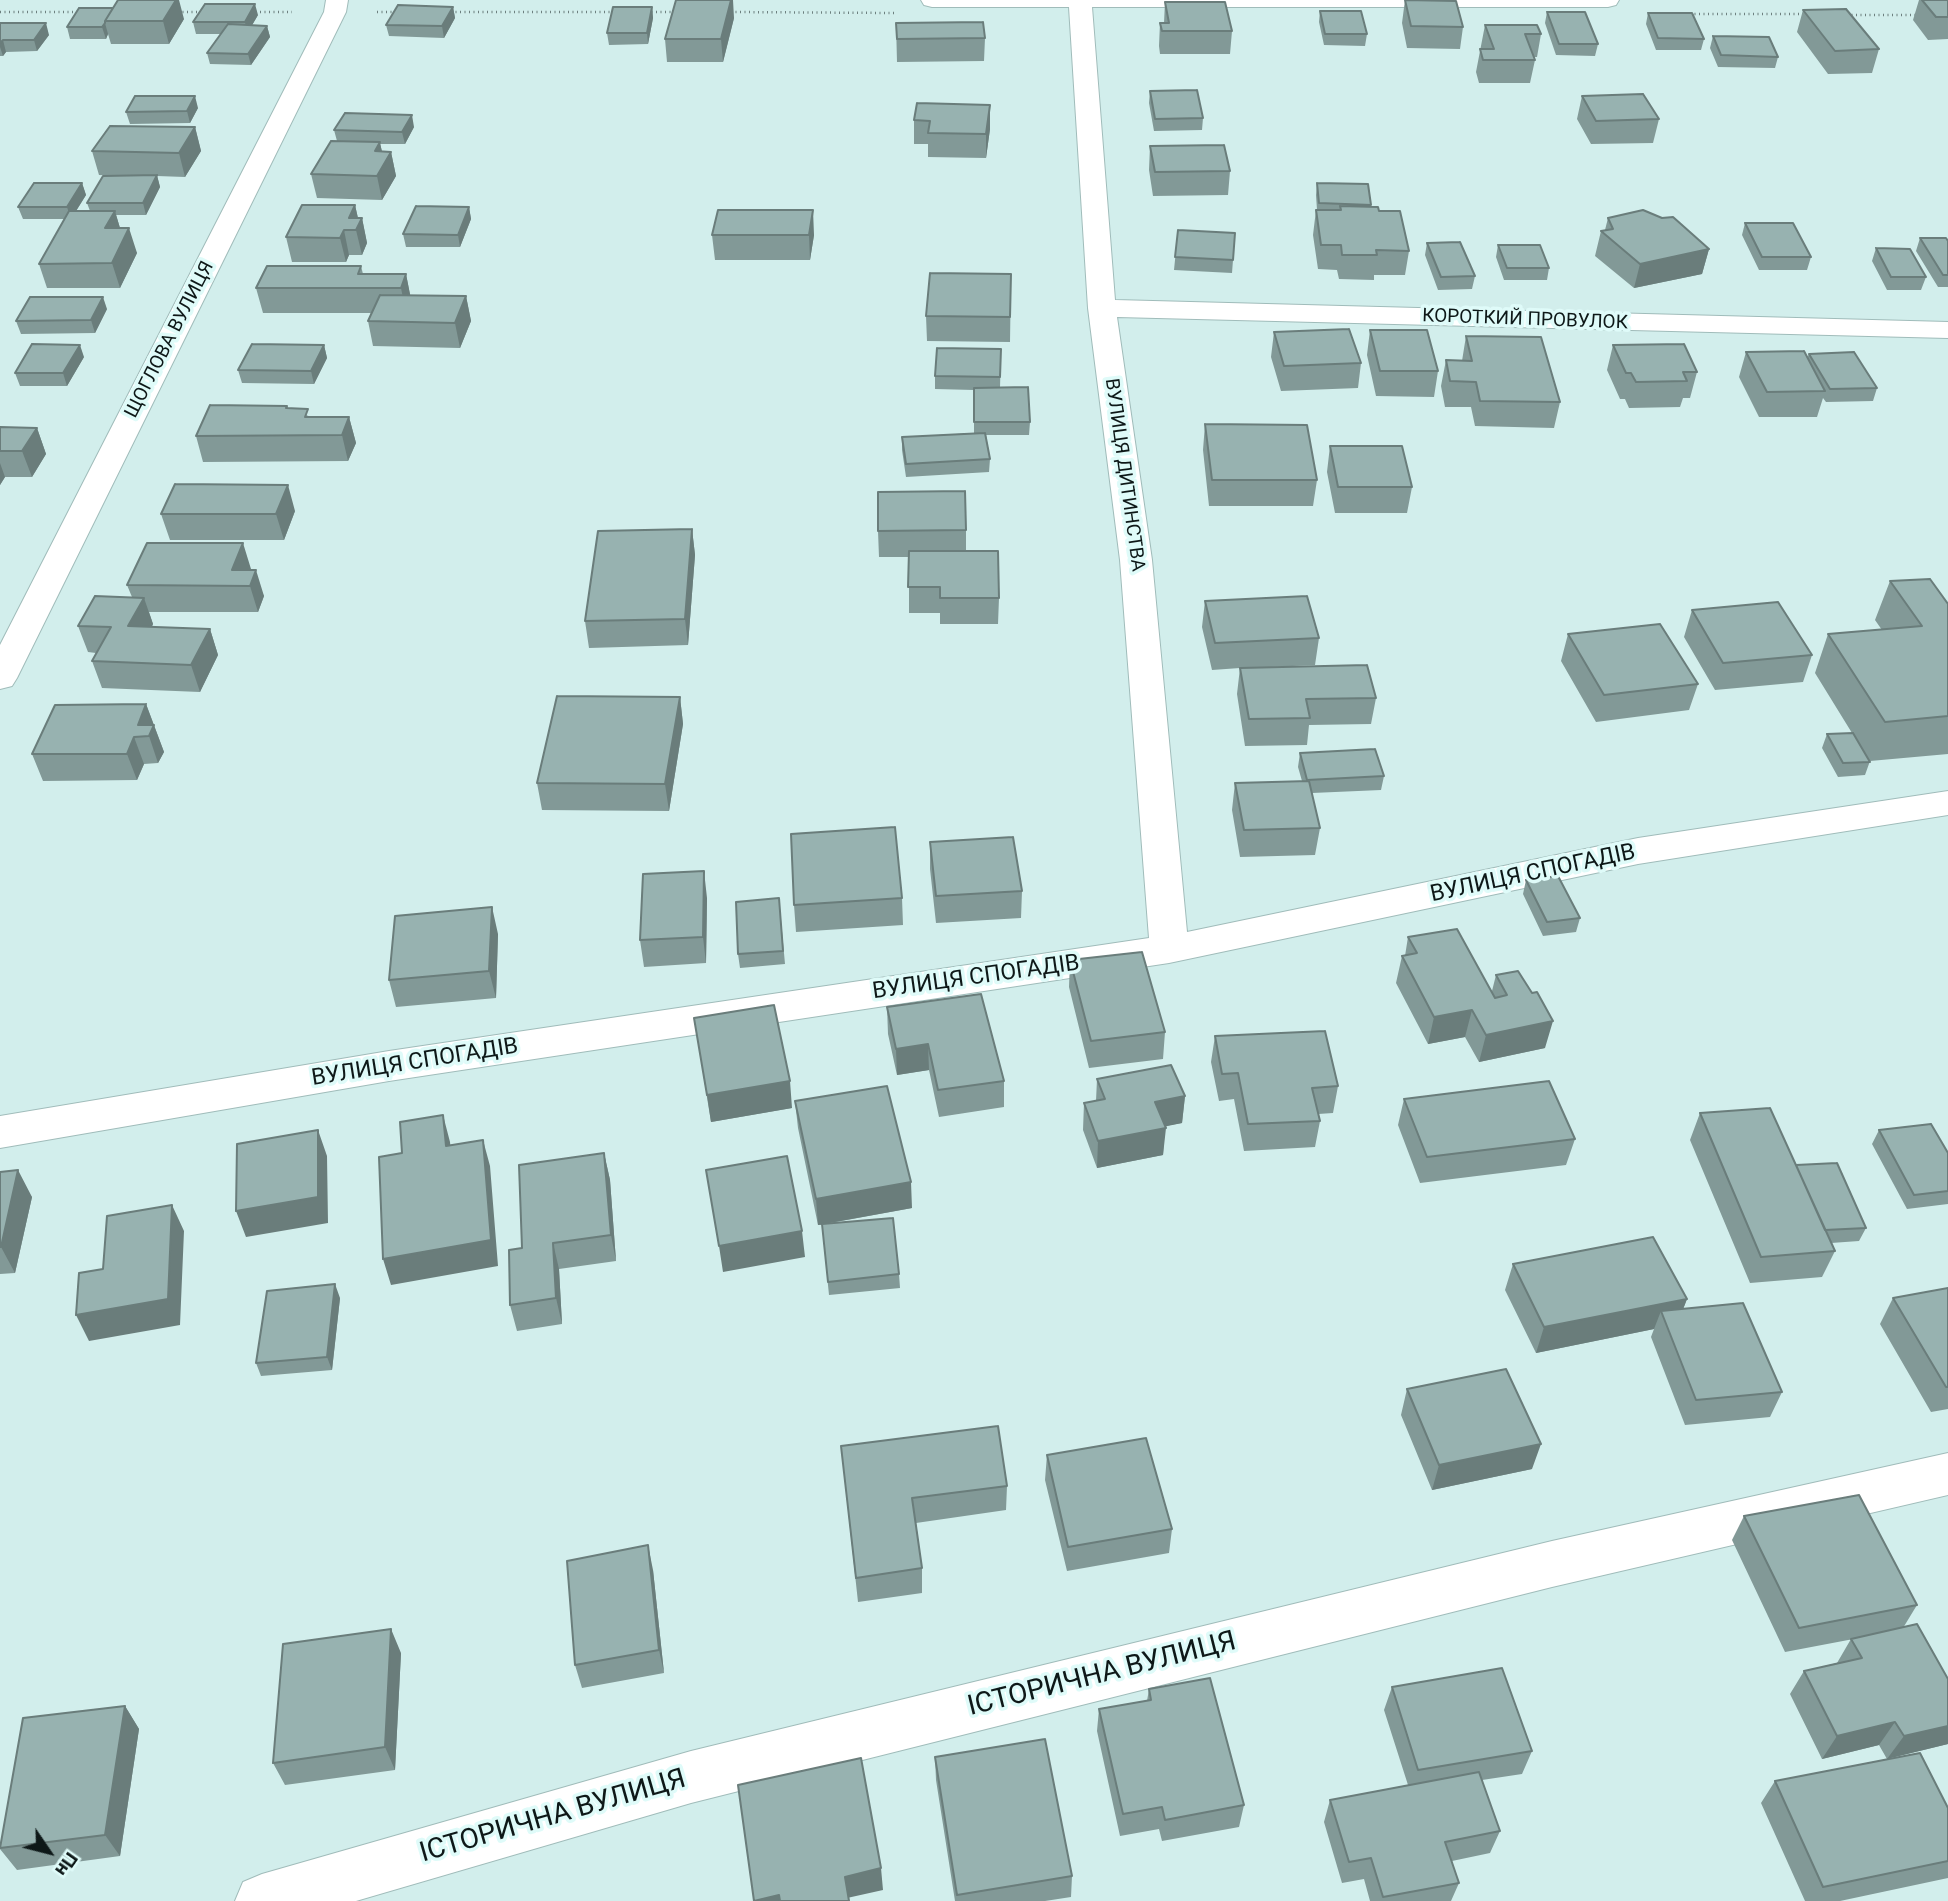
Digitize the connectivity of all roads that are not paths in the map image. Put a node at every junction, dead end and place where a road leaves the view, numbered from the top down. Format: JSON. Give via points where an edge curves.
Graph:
{"nodes":[{"id":1,"x":337,"y":0,"type":"edge"},
{"id":2,"x":932,"y":0,"type":"edge"},
{"id":3,"x":1080,"y":0,"type":"edge"},
{"id":4,"x":1608,"y":0,"type":"edge"},
{"id":5,"x":1101,"y":308,"type":"junction"},
{"id":6,"x":1948,"y":330,"type":"edge"},
{"id":7,"x":0,"y":678,"type":"edge"},
{"id":8,"x":1948,"y":803,"type":"edge"},
{"id":9,"x":1168,"y":949,"type":"junction"},
{"id":10,"x":0,"y":1132,"type":"edge"},
{"id":11,"x":1948,"y":1474,"type":"edge"},
{"id":12,"x":262,"y":1901,"type":"edge"}],
"edges":[{"from":1,"to":7,"type":"street","name":"ЩОГЛОВА ВУЛИЦЯ","via":[[323,37]]},
{"from":2,"to":3,"type":"street"},
{"from":3,"to":4,"type":"street"},
{"from":3,"to":5,"type":"street","name":"ВУЛИЦЯ ДИТИНСТВА"},
{"from":5,"to":6,"type":"street","name":"КОРОТКИЙ ПРОВУЛОК"},
{"from":5,"to":9,"type":"street","name":"ВУЛИЦЯ ДИТИНСТВА","via":[[1136,560]]},
{"from":8,"to":9,"type":"street","name":"ВУЛИЦЯ СПОГАДІВ","via":[[1638,851]]},
{"from":9,"to":10,"type":"street","name":"ВУЛИЦЯ СПОГАДІВ","via":[[389,1066]]},
{"from":11,"to":12,"type":"street","name":"ІСТОРИЧНА ВУЛИЦЯ","via":[[1552,1564],[691,1777]]}]}
